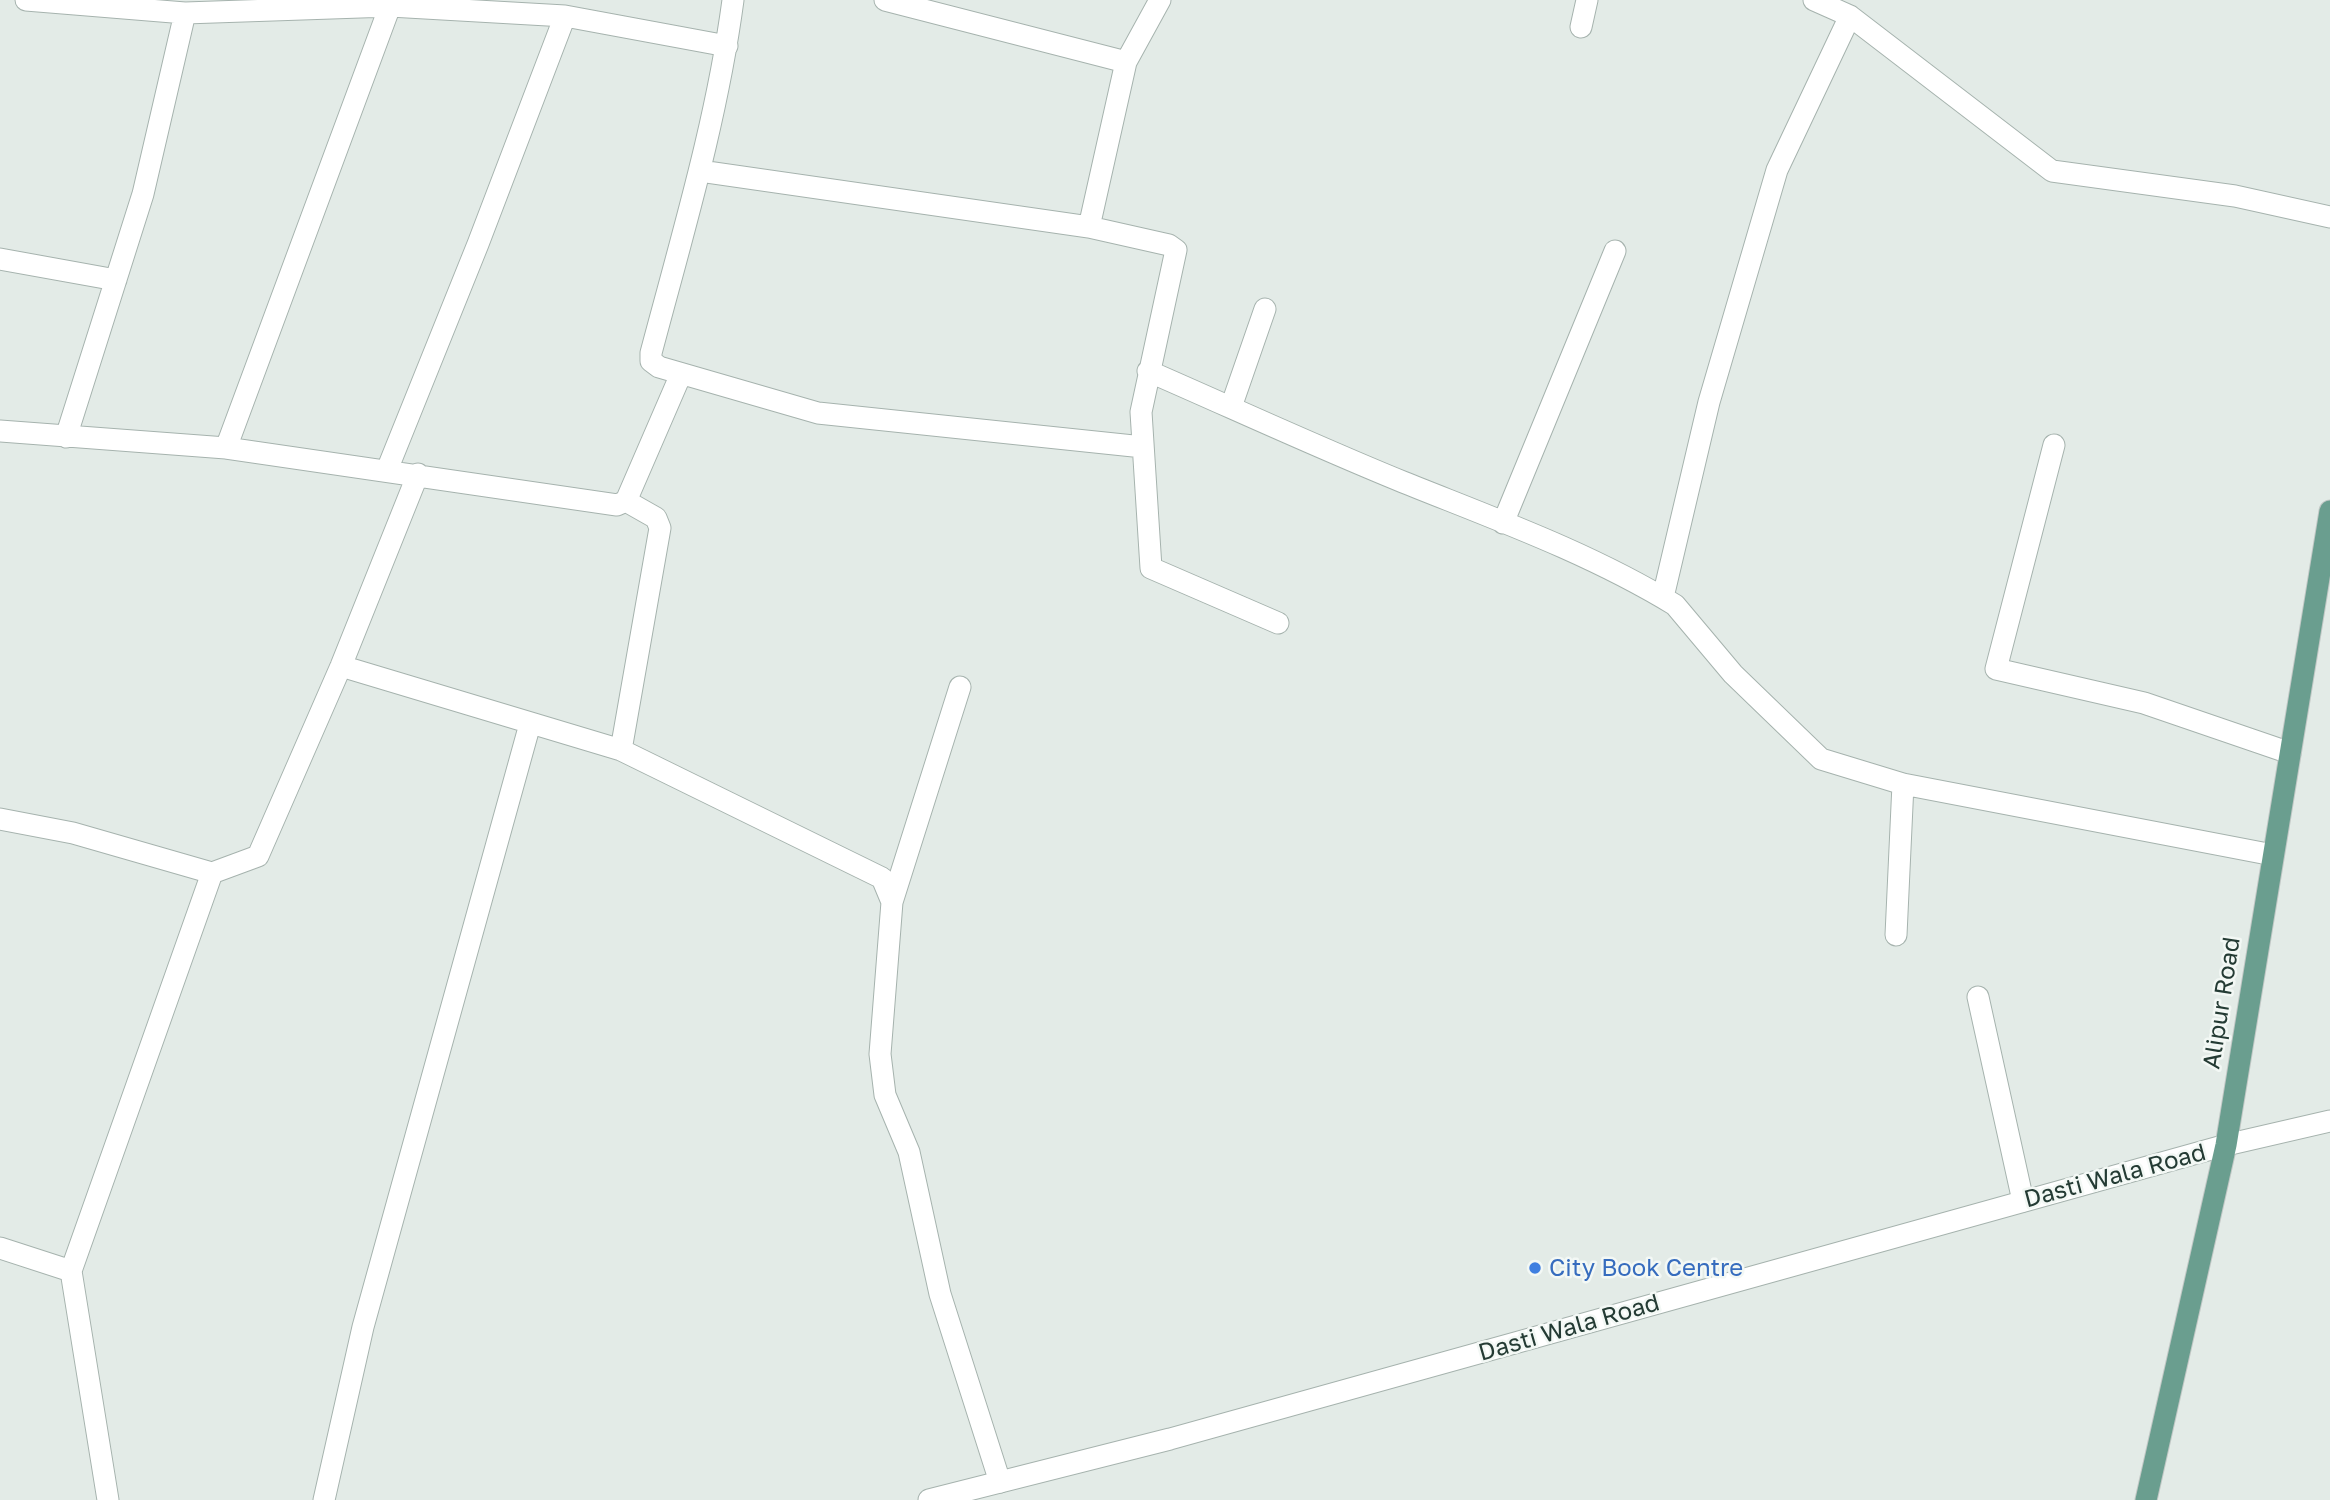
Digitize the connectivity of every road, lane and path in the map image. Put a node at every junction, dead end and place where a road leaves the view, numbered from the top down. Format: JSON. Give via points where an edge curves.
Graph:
{"nodes":[{"id":1,"x":26,"y":0,"type":"edge"},
{"id":2,"x":733,"y":0,"type":"edge"},
{"id":3,"x":885,"y":0,"type":"edge"},
{"id":4,"x":1160,"y":0,"type":"edge"},
{"id":5,"x":1587,"y":0,"type":"edge"},
{"id":6,"x":1814,"y":0,"type":"edge"},
{"id":7,"x":358,"y":4,"type":"edge"},
{"id":8,"x":154,"y":5,"type":"edge"},
{"id":9,"x":390,"y":6,"type":"junction"},
{"id":10,"x":186,"y":13,"type":"junction"},
{"id":11,"x":565,"y":16,"type":"junction"},
{"id":12,"x":1850,"y":16,"type":"junction"},
{"id":13,"x":1581,"y":27,"type":"dead end"},
{"id":14,"x":727,"y":46,"type":"junction"},
{"id":15,"x":1126,"y":62,"type":"junction"},
{"id":16,"x":700,"y":171,"type":"junction"},
{"id":17,"x":2330,"y":217,"type":"edge"},
{"id":18,"x":1089,"y":227,"type":"junction"},
{"id":19,"x":1615,"y":251,"type":"dead end"},
{"id":20,"x":0,"y":259,"type":"edge"},
{"id":21,"x":116,"y":280,"type":"junction"},
{"id":22,"x":1265,"y":309,"type":"dead end"},
{"id":23,"x":1148,"y":370,"type":"junction"},
{"id":24,"x":681,"y":374,"type":"junction"},
{"id":25,"x":1231,"y":407,"type":"junction"},
{"id":26,"x":0,"y":431,"type":"edge"},
{"id":27,"x":66,"y":437,"type":"junction"},
{"id":28,"x":2054,"y":445,"type":"dead end"},
{"id":29,"x":1143,"y":447,"type":"junction"},
{"id":30,"x":226,"y":448,"type":"junction"},
{"id":31,"x":387,"y":470,"type":"junction"},
{"id":32,"x":418,"y":474,"type":"junction"},
{"id":33,"x":626,"y":501,"type":"junction"},
{"id":34,"x":2330,"y":512,"type":"edge"},
{"id":35,"x":1503,"y":523,"type":"junction"},
{"id":36,"x":1663,"y":597,"type":"junction"},
{"id":37,"x":1279,"y":623,"type":"dead end"},
{"id":38,"x":341,"y":666,"type":"junction"},
{"id":39,"x":960,"y":687,"type":"dead end"},
{"id":40,"x":530,"y":724,"type":"junction"},
{"id":41,"x":621,"y":750,"type":"junction"},
{"id":42,"x":2290,"y":754,"type":"junction"},
{"id":43,"x":1903,"y":783,"type":"junction"},
{"id":44,"x":0,"y":819,"type":"edge"},
{"id":45,"x":2273,"y":855,"type":"junction"},
{"id":46,"x":212,"y":873,"type":"junction"},
{"id":47,"x":892,"y":902,"type":"junction"},
{"id":48,"x":1896,"y":935,"type":"dead end"},
{"id":49,"x":1978,"y":997,"type":"dead end"},
{"id":50,"x":2330,"y":1121,"type":"edge"},
{"id":51,"x":2226,"y":1145,"type":"junction"},
{"id":52,"x":2023,"y":1201,"type":"junction"},
{"id":53,"x":0,"y":1248,"type":"edge"},
{"id":54,"x":71,"y":1271,"type":"junction"},
{"id":55,"x":1000,"y":1482,"type":"junction"},
{"id":56,"x":108,"y":1500,"type":"edge"},
{"id":57,"x":324,"y":1500,"type":"edge"},
{"id":58,"x":929,"y":1500,"type":"edge"},
{"id":59,"x":2146,"y":1500,"type":"edge"}],
"edges":[{"from":1,"to":8,"type":"street"},
{"from":2,"to":14,"type":"street"},
{"from":3,"to":15,"type":"street"},
{"from":4,"to":15,"type":"street"},
{"from":5,"to":13,"type":"street"},
{"from":6,"to":12,"type":"street"},
{"from":7,"to":9,"type":"street"},
{"from":7,"to":10,"type":"street"},
{"from":8,"to":10,"type":"street"},
{"from":9,"to":11,"type":"street"},
{"from":9,"to":30,"type":"street"},
{"from":10,"to":21,"type":"street","via":[[156,142]]},
{"from":11,"to":14,"type":"street"},
{"from":11,"to":31,"type":"street"},
{"from":12,"to":17,"type":"street","via":[[2052,171],[2235,196]]},
{"from":12,"to":36,"type":"street","via":[[1777,170],[1709,402]]},
{"from":14,"to":16,"type":"street"},
{"from":15,"to":18,"type":"street"},
{"from":16,"to":18,"type":"street"},
{"from":16,"to":24,"type":"street","via":[[651,353],[651,361],[659,367]]},
{"from":18,"to":23,"type":"street","via":[[1176,250]]},
{"from":19,"to":35,"type":"street"},
{"from":20,"to":21,"type":"street"},
{"from":21,"to":27,"type":"street"},
{"from":22,"to":25,"type":"street"},
{"from":23,"to":25,"type":"street"},
{"from":23,"to":29,"type":"street","via":[[1141,412]]},
{"from":24,"to":29,"type":"street","via":[[818,413]]},
{"from":24,"to":33,"type":"street"},
{"from":25,"to":35,"type":"street"},
{"from":26,"to":27,"type":"street"},
{"from":27,"to":30,"type":"street"},
{"from":28,"to":42,"type":"street","via":[[1996,669],[2144,703]]},
{"from":29,"to":37,"type":"street","via":[[1150,568]]},
{"from":30,"to":31,"type":"street"},
{"from":31,"to":32,"type":"street"},
{"from":32,"to":33,"type":"street","via":[[602,504]]},
{"from":32,"to":38,"type":"street"},
{"from":33,"to":41,"type":"street","via":[[656,518],[660,527]]},
{"from":34,"to":42,"type":"main road","name":"Alipur Road"},
{"from":35,"to":36,"type":"street","via":[[1606,565]]},
{"from":36,"to":43,"type":"street","via":[[1733,674],[1821,759]]},
{"from":38,"to":40,"type":"street"},
{"from":38,"to":46,"type":"street","via":[[258,856]]},
{"from":39,"to":47,"type":"street"},
{"from":40,"to":41,"type":"street"},
{"from":40,"to":57,"type":"street","via":[[363,1327]]},
{"from":41,"to":47,"type":"street","via":[[882,878]]},
{"from":42,"to":45,"type":"main road","name":"Alipur Road"},
{"from":43,"to":45,"type":"street"},
{"from":43,"to":48,"type":"street"},
{"from":44,"to":46,"type":"street","via":[[73,833]]},
{"from":45,"to":51,"type":"main road","name":"Alipur Road"},
{"from":46,"to":54,"type":"street"},
{"from":47,"to":55,"type":"street","via":[[880,1054],[885,1095],[909,1153],[940,1294]]},
{"from":49,"to":52,"type":"street"},
{"from":50,"to":51,"type":"street","name":"Dasti Wala Road"},
{"from":51,"to":52,"type":"street","name":"Dasti Wala Road"},
{"from":51,"to":59,"type":"main road","name":"Alipur Road"},
{"from":52,"to":55,"type":"street","name":"Dasti Wala Road","via":[[1170,1439]]},
{"from":53,"to":54,"type":"street"},
{"from":54,"to":56,"type":"street"},
{"from":55,"to":58,"type":"street","name":"Dasti Wala Road"}]}
